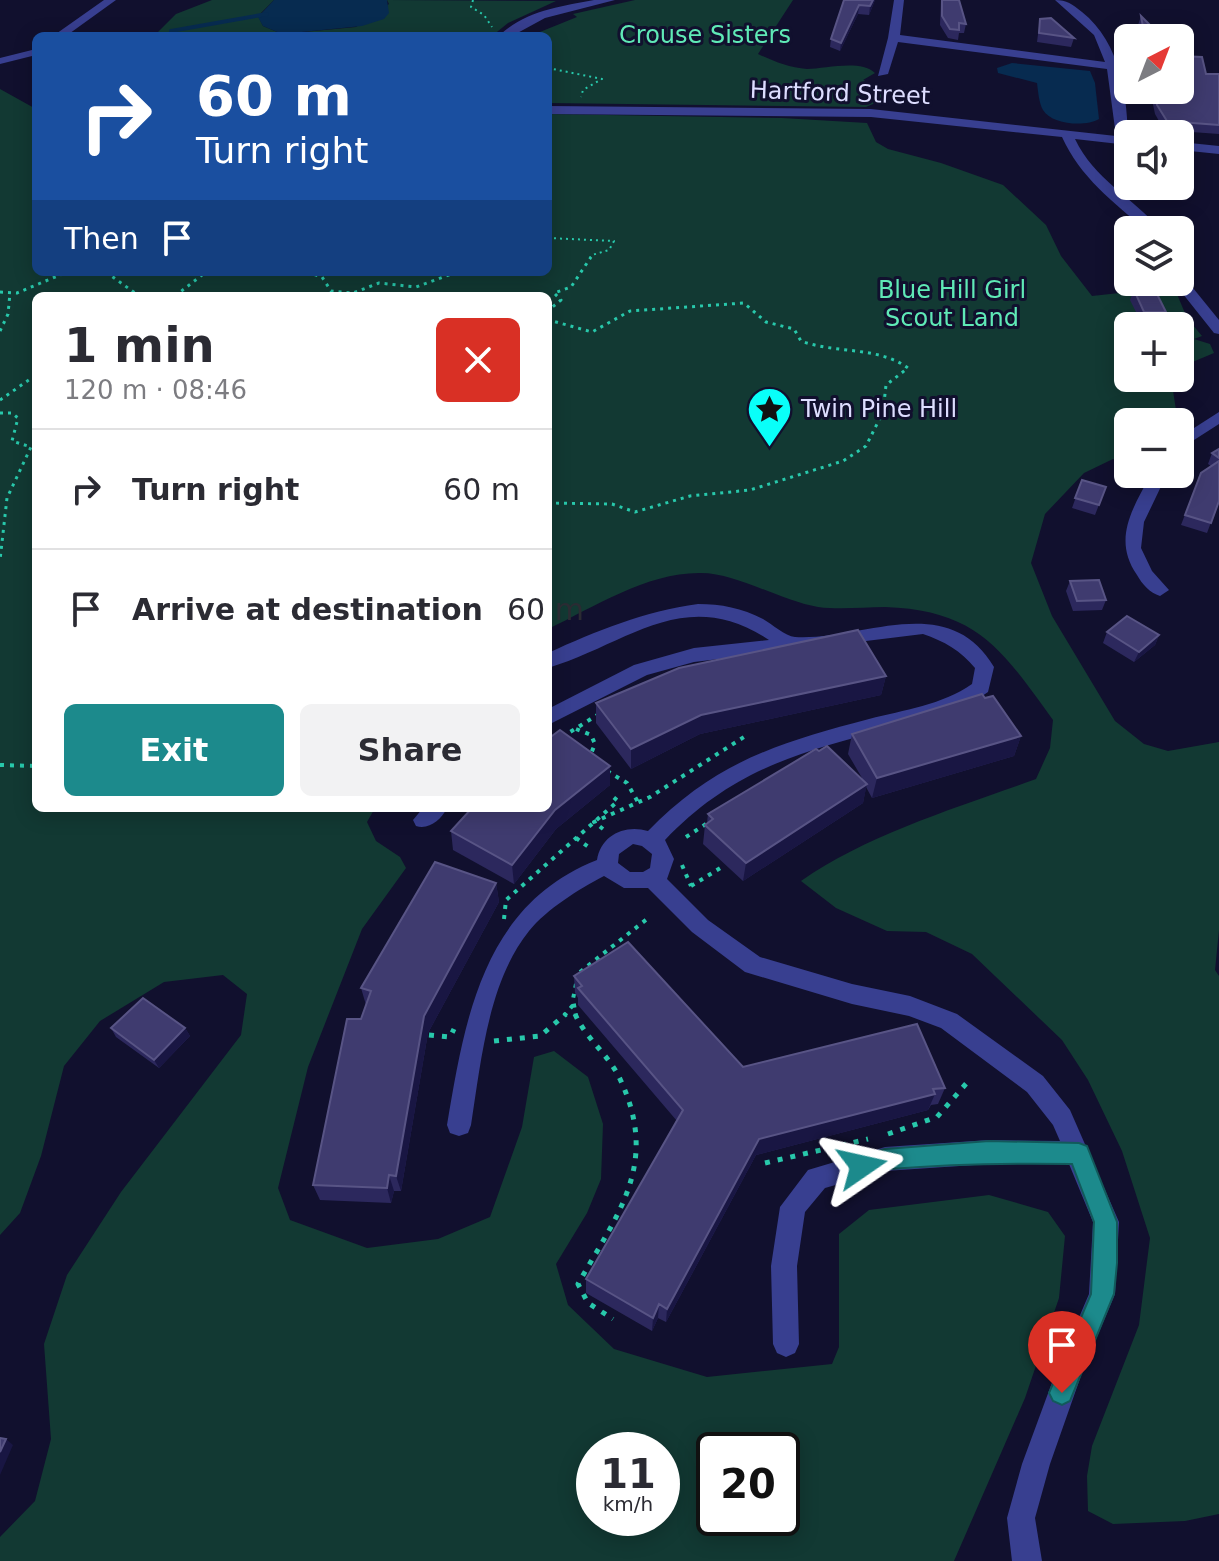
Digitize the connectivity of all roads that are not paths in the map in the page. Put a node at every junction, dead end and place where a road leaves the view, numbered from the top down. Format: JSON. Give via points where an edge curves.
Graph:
{"nodes":[{"id":1,"x":111,"y":0,"type":"edge"},
{"id":2,"x":610,"y":0,"type":"edge"},
{"id":3,"x":899,"y":0,"type":"edge"},
{"id":4,"x":1060,"y":0,"type":"edge"},
{"id":5,"x":65,"y":32,"type":"edge"},
{"id":6,"x":510,"y":32,"type":"edge"},
{"id":7,"x":894,"y":38,"type":"junction"},
{"id":8,"x":0,"y":49,"type":"edge"},
{"id":9,"x":32,"y":54,"type":"edge"},
{"id":10,"x":32,"y":55,"type":"edge"},
{"id":11,"x":0,"y":61,"type":"edge"},
{"id":12,"x":1109,"y":66,"type":"junction"},
{"id":13,"x":882,"y":74,"type":"dead end"},
{"id":14,"x":554,"y":110,"type":"edge"},
{"id":15,"x":1121,"y":120,"type":"edge"},
{"id":16,"x":1067,"y":136,"type":"junction"},
{"id":17,"x":1114,"y":140,"type":"edge"},
{"id":18,"x":1194,"y":147,"type":"edge"},
{"id":19,"x":1219,"y":150,"type":"edge"},
{"id":20,"x":1138,"y":216,"type":"edge"},
{"id":21,"x":1192,"y":296,"type":"edge"},
{"id":22,"x":1219,"y":330,"type":"edge"},
{"id":23,"x":1219,"y":417,"type":"edge"},
{"id":24,"x":1194,"y":434,"type":"edge"},
{"id":25,"x":1152,"y":488,"type":"edge"},
{"id":26,"x":1160,"y":590,"type":"dead end"},
{"id":27,"x":790,"y":645,"type":"junction"},
{"id":28,"x":552,"y":659,"type":"edge"},
{"id":29,"x":552,"y":716,"type":"edge"},
{"id":30,"x":652,"y":840,"type":"junction"},
{"id":31,"x":608,"y":865,"type":"junction"},
{"id":32,"x":652,"y":878,"type":"junction"},
{"id":33,"x":459,"y":1125,"type":"dead end"},
{"id":34,"x":1079,"y":1153,"type":"junction"},
{"id":35,"x":786,"y":1344,"type":"dead end"},
{"id":36,"x":1027,"y":1561,"type":"edge"}],
"edges":[{"from":1,"to":5,"type":"street"},
{"from":2,"to":6,"type":"street","via":[[541,16]]},
{"from":3,"to":7,"type":"street"},
{"from":4,"to":12,"type":"street","via":[[1098,32]]},
{"from":7,"to":12,"type":"street"},
{"from":7,"to":13,"type":"street"},
{"from":8,"to":9,"type":"street"},
{"from":10,"to":11,"type":"street"},
{"from":12,"to":15,"type":"street"},
{"from":14,"to":16,"type":"street","name":"Hartford Street","via":[[871,113]]},
{"from":16,"to":17,"type":"street","name":"Hartford Street"},
{"from":16,"to":20,"type":"street","via":[[1094,178]]},
{"from":18,"to":19,"type":"street"},
{"from":21,"to":22,"type":"street"},
{"from":23,"to":24,"type":"street"},
{"from":25,"to":26,"type":"street","via":[[1138,515],[1130,550],[1139,571]]},
{"from":27,"to":28,"type":"street","via":[[768,629],[721,610],[618,629]]},
{"from":27,"to":29,"type":"street","via":[[694,655],[641,670]]},
{"from":27,"to":30,"type":"street","via":[[923,628],[971,648],[985,667],[981,687],[954,704],[773,752],[726,776]]},
{"from":30,"to":31,"type":"street","via":[[633,836],[615,842]]},
{"from":30,"to":32,"type":"street","via":[[664,859]]},
{"from":31,"to":32,"type":"street","via":[[621,879]]},
{"from":31,"to":33,"type":"street","via":[[582,877],[534,913],[502,956],[476,1039]]},
{"from":32,"to":34,"type":"street","via":[[700,926],[753,965],[949,1021],[1035,1084],[1062,1118]]},
{"from":34,"to":35,"type":"street","via":[[885,1159],[817,1178],[793,1207],[784,1266]]},
{"from":34,"to":36,"type":"street","via":[[1106,1222],[1102,1294],[1036,1464],[1021,1518]]}]}
